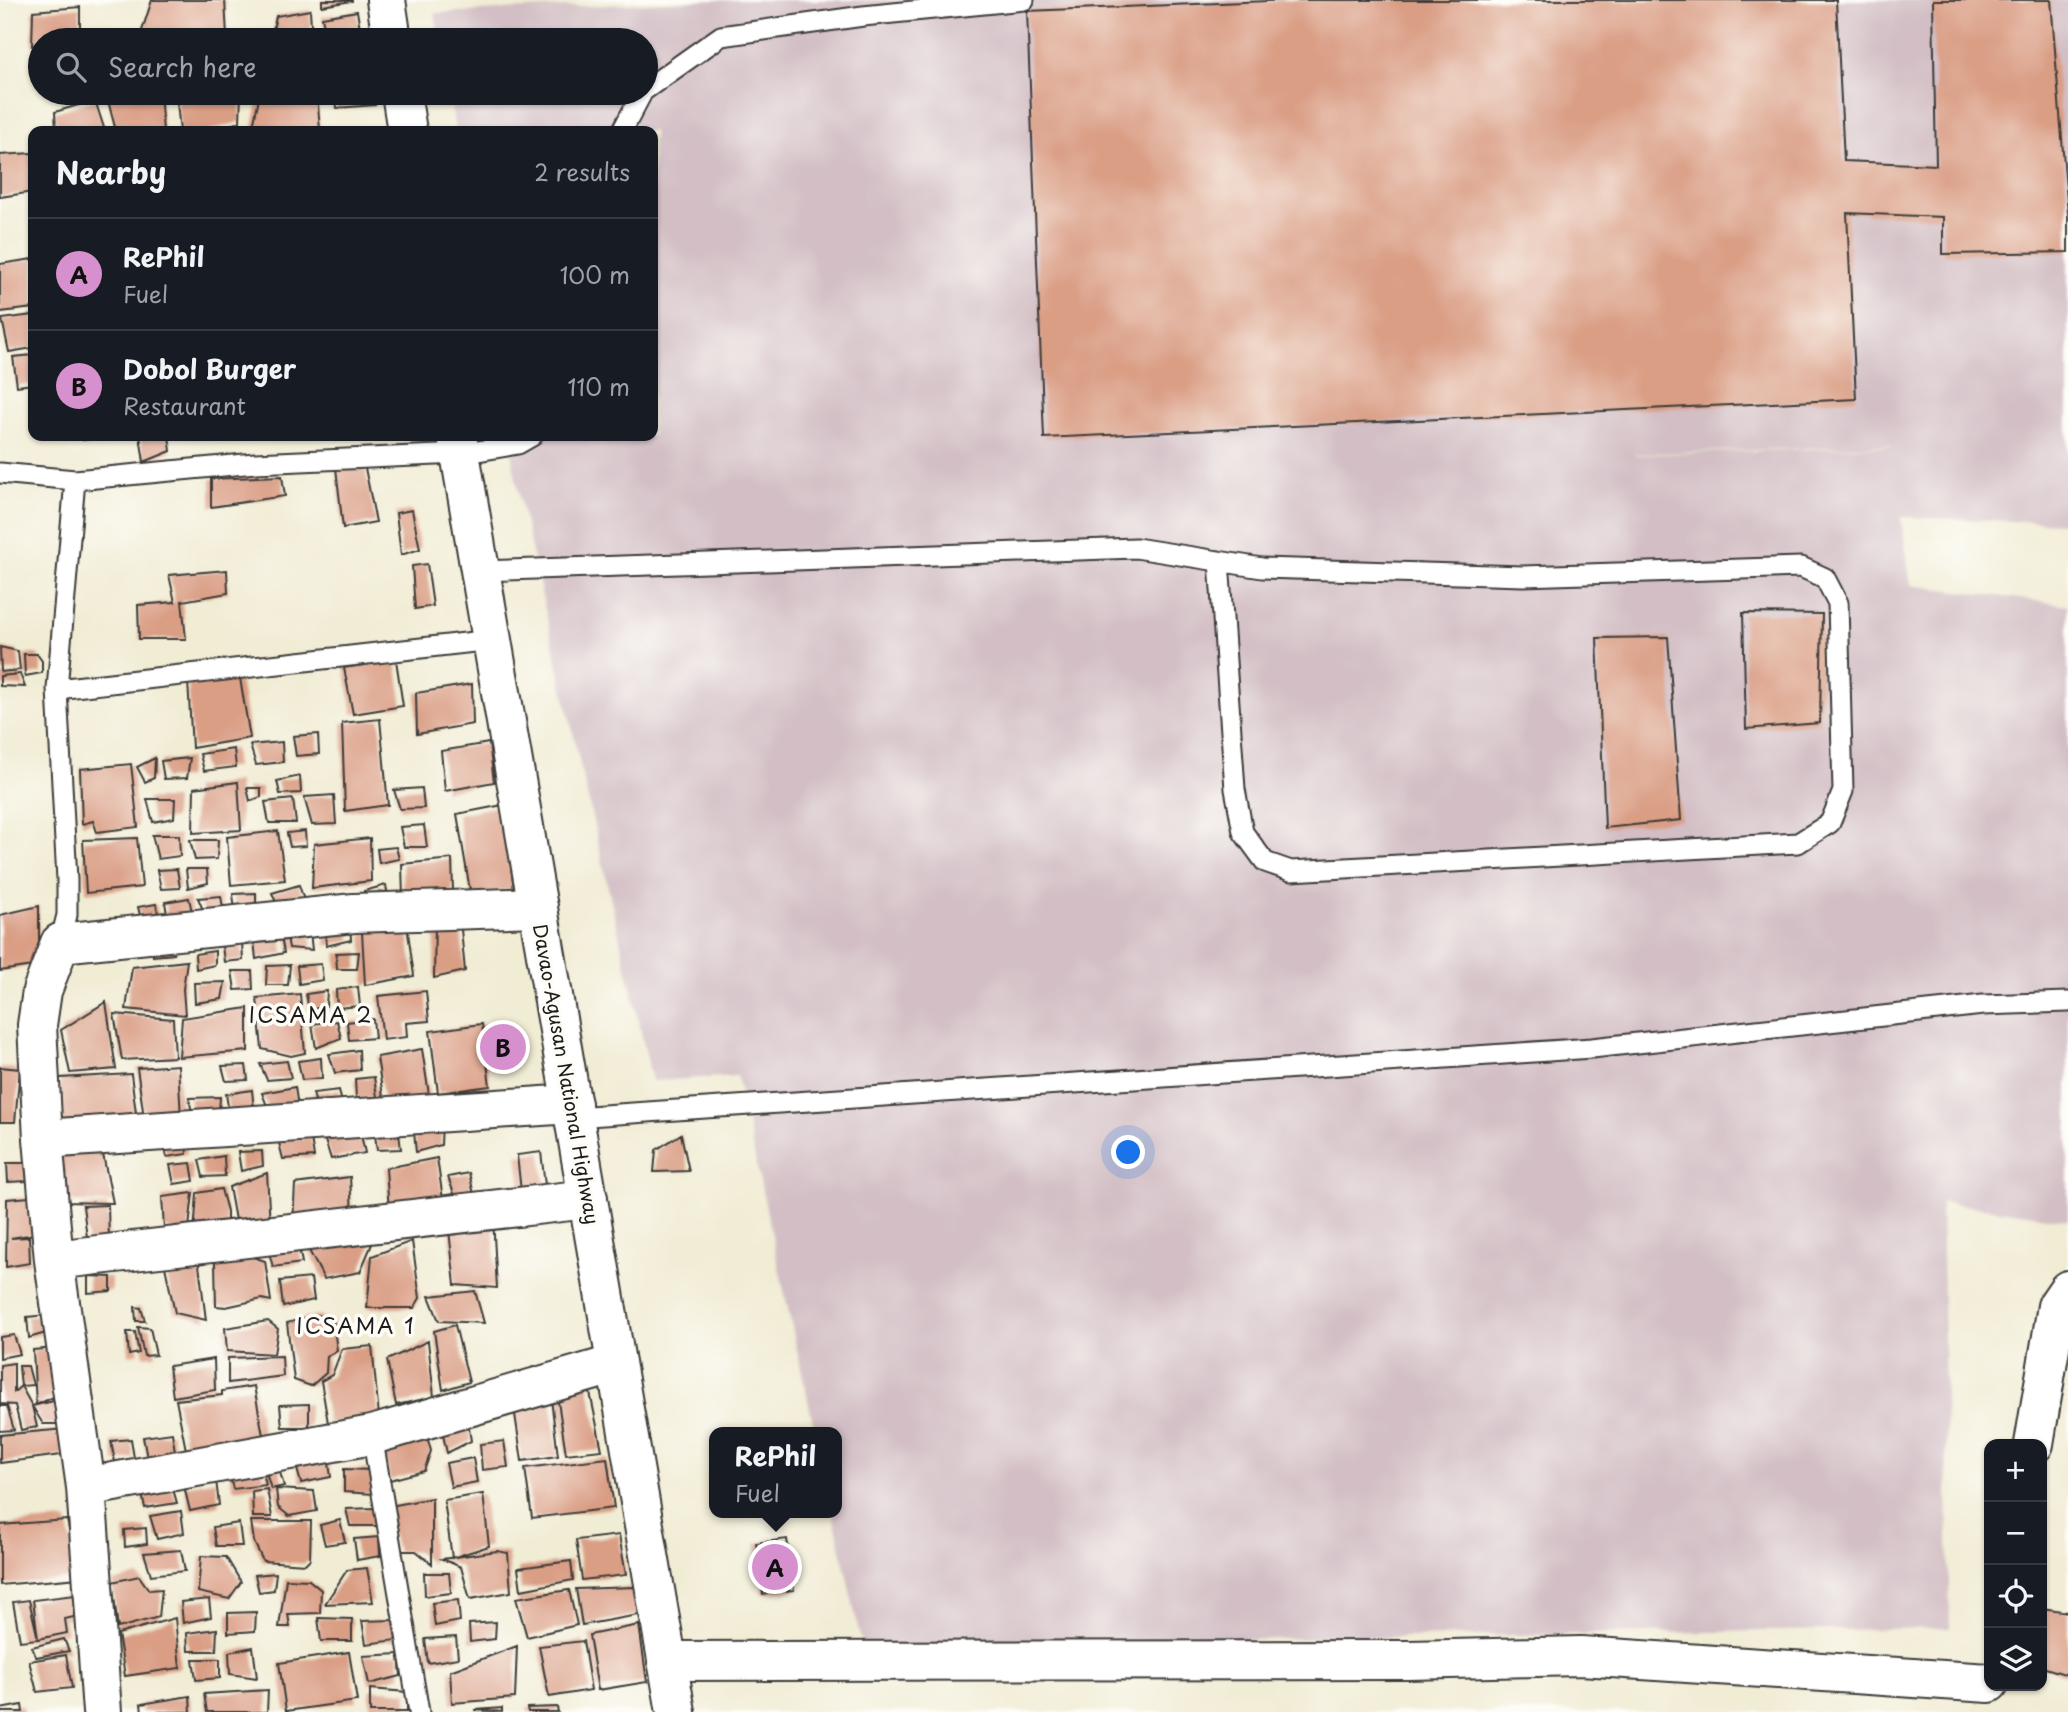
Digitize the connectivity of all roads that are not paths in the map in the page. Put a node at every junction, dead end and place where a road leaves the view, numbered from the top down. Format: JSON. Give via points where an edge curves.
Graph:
{"nodes":[{"id":1,"x":386,"y":0,"type":"edge"},
{"id":2,"x":1024,"y":0,"type":"edge"},
{"id":3,"x":390,"y":28,"type":"edge"},
{"id":4,"x":658,"y":81,"type":"edge"},
{"id":5,"x":403,"y":105,"type":"edge"},
{"id":6,"x":636,"y":105,"type":"edge"},
{"id":7,"x":406,"y":126,"type":"edge"},
{"id":8,"x":625,"y":126,"type":"edge"},
{"id":9,"x":523,"y":441,"type":"edge"},
{"id":10,"x":458,"y":445,"type":"edge"},
{"id":11,"x":0,"y":472,"type":"edge"},
{"id":12,"x":75,"y":480,"type":"junction"},
{"id":13,"x":1219,"y":561,"type":"junction"},
{"id":14,"x":480,"y":571,"type":"junction"},
{"id":15,"x":492,"y":640,"type":"junction"},
{"id":16,"x":57,"y":689,"type":"junction"},
{"id":17,"x":538,"y":907,"type":"junction"},
{"id":18,"x":60,"y":943,"type":"junction"},
{"id":19,"x":2068,"y":1002,"type":"edge"},
{"id":20,"x":573,"y":1110,"type":"junction"},
{"id":21,"x":43,"y":1139,"type":"junction"},
{"id":22,"x":588,"y":1199,"type":"junction"},
{"id":23,"x":54,"y":1260,"type":"junction"},
{"id":24,"x":2068,"y":1290,"type":"edge"},
{"id":25,"x":617,"y":1364,"type":"junction"},
{"id":26,"x":372,"y":1435,"type":"junction"},
{"id":27,"x":2035,"y":1439,"type":"edge"},
{"id":28,"x":86,"y":1487,"type":"junction"},
{"id":29,"x":667,"y":1661,"type":"junction"},
{"id":30,"x":1984,"y":1683,"type":"edge"},
{"id":31,"x":1994,"y":1691,"type":"edge"},
{"id":32,"x":102,"y":1712,"type":"edge"},
{"id":33,"x":419,"y":1712,"type":"edge"},
{"id":34,"x":676,"y":1712,"type":"edge"},
{"id":35,"x":1993,"y":1712,"type":"edge"}],
"edges":[{"from":1,"to":3,"type":"street"},
{"from":2,"to":4,"type":"lane","via":[[721,36]]},
{"from":5,"to":7,"type":"street"},
{"from":6,"to":8,"type":"lane"},
{"from":9,"to":10,"type":"lane"},
{"from":10,"to":12,"type":"lane"},
{"from":10,"to":14,"type":"street","name":"Davao-Agusan National Highway"},
{"from":11,"to":12,"type":"lane"},
{"from":12,"to":16,"type":"lane"},
{"from":13,"to":13,"type":"lane","via":[[1262,568],[1522,576],[1801,567],[1825,578],[1838,603],[1843,791],[1830,823],[1798,843],[1291,871],[1265,862],[1244,832],[1236,789]]},
{"from":13,"to":14,"type":"lane","via":[[1136,548]]},
{"from":14,"to":15,"type":"street","name":"Davao-Agusan National Highway"},
{"from":15,"to":16,"type":"lane"},
{"from":15,"to":17,"type":"street","name":"Davao-Agusan National Highway"},
{"from":16,"to":18,"type":"lane","via":[[67,880],[67,915]]},
{"from":17,"to":18,"type":"street","via":[[354,913]]},
{"from":17,"to":20,"type":"street","name":"Davao-Agusan National Highway"},
{"from":18,"to":21,"type":"street","via":[[42,991],[37,1026]]},
{"from":19,"to":20,"type":"lane","via":[[1983,1005],[1592,1048]]},
{"from":20,"to":21,"type":"street"},
{"from":20,"to":22,"type":"street","name":"Davao-Agusan National Highway"},
{"from":21,"to":23,"type":"street"},
{"from":22,"to":23,"type":"street"},
{"from":22,"to":25,"type":"street","name":"Davao-Agusan National Highway"},
{"from":23,"to":28,"type":"street"},
{"from":24,"to":27,"type":"street","via":[[2057,1306]]},
{"from":25,"to":26,"type":"street"},
{"from":25,"to":29,"type":"street","name":"Davao-Agusan National Highway"},
{"from":26,"to":28,"type":"street"},
{"from":26,"to":33,"type":"lane"},
{"from":28,"to":32,"type":"street"},
{"from":29,"to":30,"type":"street","via":[[1581,1656]]},
{"from":29,"to":34,"type":"street","name":"Davao-Agusan National Highway"},
{"from":31,"to":35,"type":"street"}]}
